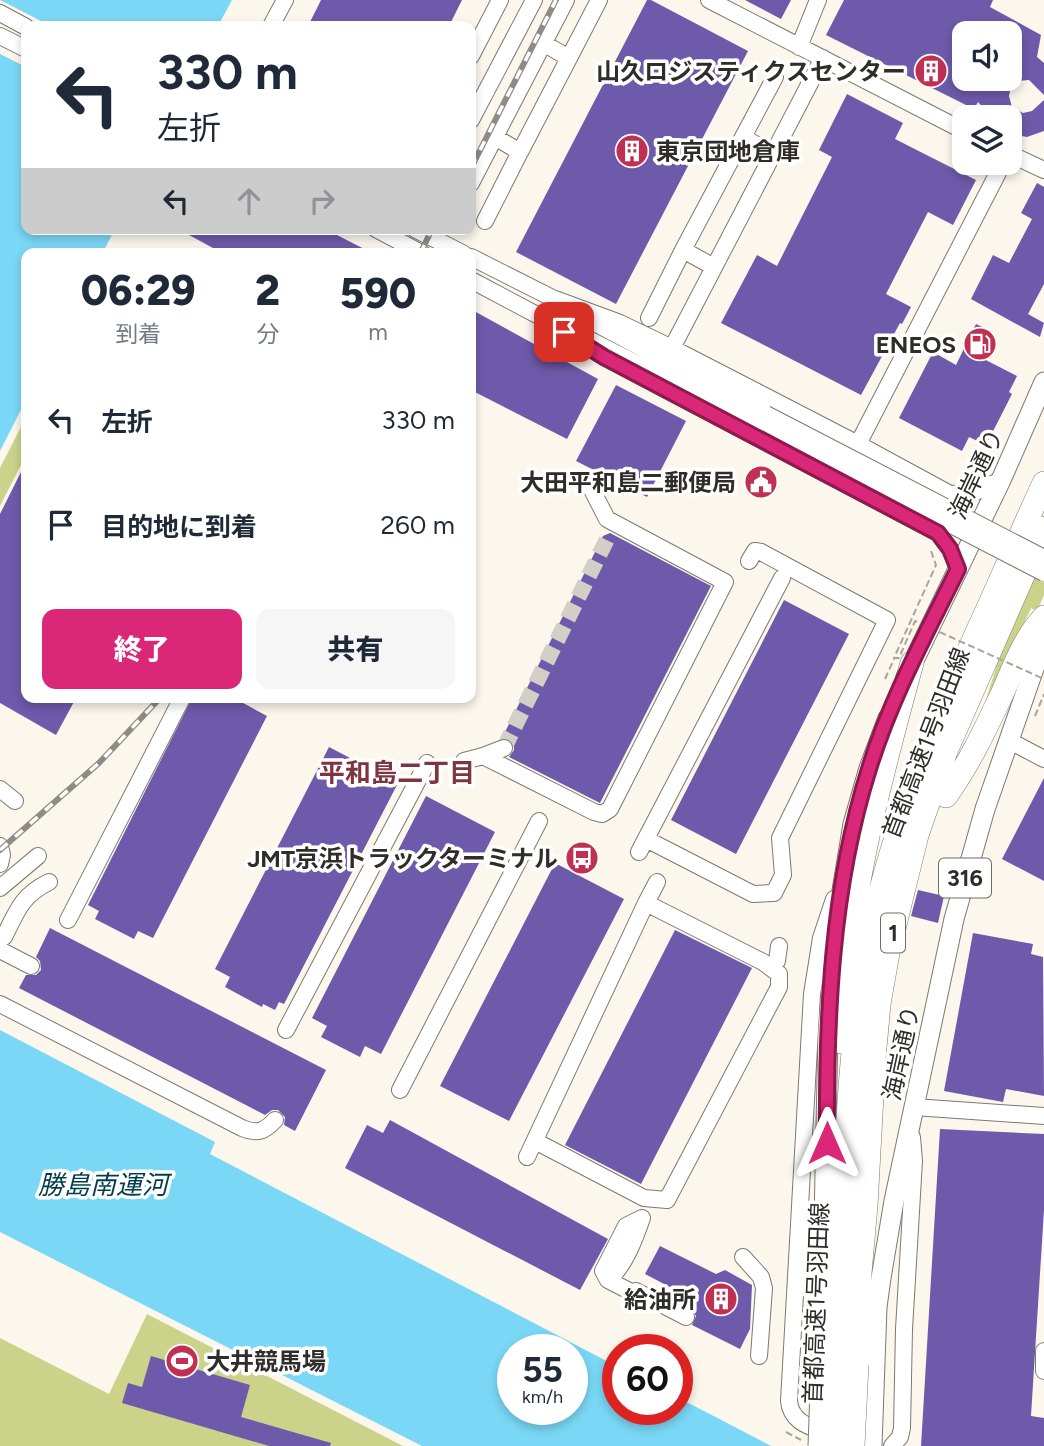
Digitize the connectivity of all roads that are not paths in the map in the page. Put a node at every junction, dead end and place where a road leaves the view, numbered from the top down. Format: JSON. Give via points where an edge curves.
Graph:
{"nodes":[{"id":1,"x":285,"y":0,"type":"edge"},
{"id":2,"x":500,"y":0,"type":"edge"},
{"id":3,"x":534,"y":0,"type":"edge"},
{"id":4,"x":566,"y":0,"type":"edge"},
{"id":5,"x":599,"y":0,"type":"edge"},
{"id":6,"x":709,"y":0,"type":"edge"},
{"id":7,"x":818,"y":0,"type":"edge"},
{"id":8,"x":0,"y":13,"type":"edge"},
{"id":9,"x":491,"y":18,"type":"junction"},
{"id":10,"x":274,"y":21,"type":"edge"},
{"id":11,"x":21,"y":24,"type":"edge"},
{"id":12,"x":516,"y":33,"type":"junction"},
{"id":13,"x":0,"y":36,"type":"edge"},
{"id":14,"x":543,"y":43,"type":"junction"},
{"id":15,"x":21,"y":46,"type":"edge"},
{"id":16,"x":476,"y":46,"type":"edge"},
{"id":17,"x":799,"y":47,"type":"junction"},
{"id":18,"x":569,"y":58,"type":"junction"},
{"id":19,"x":822,"y":58,"type":"junction"},
{"id":20,"x":775,"y":77,"type":"dead end"},
{"id":21,"x":476,"y":110,"type":"edge"},
{"id":22,"x":952,"y":125,"type":"edge"},
{"id":23,"x":495,"y":137,"type":"junction"},
{"id":24,"x":743,"y":137,"type":"junction"},
{"id":25,"x":520,"y":152,"type":"junction"},
{"id":26,"x":772,"y":154,"type":"junction"},
{"id":27,"x":1022,"y":160,"type":"edge"},
{"id":28,"x":1044,"y":170,"type":"edge"},
{"id":29,"x":476,"y":173,"type":"edge"},
{"id":30,"x":997,"y":175,"type":"edge"},
{"id":31,"x":485,"y":221,"type":"dead end"},
{"id":32,"x":387,"y":235,"type":"edge"},
{"id":33,"x":405,"y":235,"type":"edge"},
{"id":34,"x":397,"y":240,"type":"junction"},
{"id":35,"x":412,"y":248,"type":"edge"},
{"id":36,"x":683,"y":250,"type":"junction"},
{"id":37,"x":476,"y":260,"type":"edge"},
{"id":38,"x":714,"y":267,"type":"junction"},
{"id":39,"x":476,"y":283,"type":"edge"},
{"id":40,"x":555,"y":299,"type":"junction"},
{"id":41,"x":649,"y":318,"type":"dead end"},
{"id":42,"x":545,"y":320,"type":"junction"},
{"id":43,"x":672,"y":348,"type":"junction"},
{"id":44,"x":1044,"y":382,"type":"edge"},
{"id":45,"x":763,"y":420,"type":"junction"},
{"id":46,"x":858,"y":444,"type":"junction"},
{"id":47,"x":1001,"y":480,"type":"junction"},
{"id":48,"x":1044,"y":483,"type":"edge"},
{"id":49,"x":589,"y":484,"type":"dead end"},
{"id":50,"x":1044,"y":528,"type":"edge"},
{"id":51,"x":1044,"y":558,"type":"edge"},
{"id":52,"x":749,"y":561,"type":"dead end"},
{"id":53,"x":958,"y":569,"type":"junction"},
{"id":54,"x":1044,"y":573,"type":"edge"},
{"id":55,"x":782,"y":578,"type":"dead end"},
{"id":56,"x":1044,"y":617,"type":"edge"},
{"id":57,"x":1044,"y":640,"type":"edge"},
{"id":58,"x":986,"y":656,"type":"junction"},
{"id":59,"x":903,"y":661,"type":"junction"},
{"id":60,"x":179,"y":703,"type":"edge"},
{"id":61,"x":1008,"y":740,"type":"junction"},
{"id":62,"x":504,"y":748,"type":"tunnel mouth"},
{"id":63,"x":483,"y":756,"type":"junction"},
{"id":64,"x":1044,"y":759,"type":"edge"},
{"id":65,"x":464,"y":761,"type":"dead end"},
{"id":66,"x":427,"y":763,"type":"dead end"},
{"id":67,"x":0,"y":789,"type":"edge"},
{"id":68,"x":946,"y":796,"type":"junction"},
{"id":69,"x":15,"y":801,"type":"dead end"},
{"id":70,"x":539,"y":821,"type":"dead end"},
{"id":71,"x":0,"y":846,"type":"edge"},
{"id":72,"x":38,"y":856,"type":"dead end"},
{"id":73,"x":0,"y":864,"type":"edge"},
{"id":74,"x":846,"y":864,"type":"junction"},
{"id":75,"x":905,"y":881,"type":"junction"},
{"id":76,"x":49,"y":882,"type":"dead end"},
{"id":77,"x":657,"y":883,"type":"dead end"},
{"id":78,"x":0,"y":888,"type":"edge"},
{"id":79,"x":646,"y":903,"type":"junction"},
{"id":80,"x":68,"y":920,"type":"dead end"},
{"id":81,"x":2,"y":943,"type":"edge"},
{"id":82,"x":31,"y":966,"type":"dead end"},
{"id":83,"x":0,"y":1004,"type":"edge"},
{"id":84,"x":286,"y":1030,"type":"dead end"},
{"id":85,"x":400,"y":1090,"type":"dead end"},
{"id":86,"x":912,"y":1114,"type":"junction"},
{"id":87,"x":1044,"y":1116,"type":"edge"},
{"id":88,"x":275,"y":1120,"type":"dead end"},
{"id":89,"x":848,"y":1135,"type":"junction"},
{"id":90,"x":535,"y":1141,"type":"junction"},
{"id":91,"x":883,"y":1144,"type":"dead end"},
{"id":92,"x":527,"y":1157,"type":"dead end"},
{"id":93,"x":866,"y":1206,"type":"junction"},
{"id":94,"x":743,"y":1257,"type":"dead end"},
{"id":95,"x":608,"y":1280,"type":"dead end"},
{"id":96,"x":686,"y":1318,"type":"dead end"},
{"id":97,"x":1044,"y":1351,"type":"edge"},
{"id":98,"x":759,"y":1356,"type":"dead end"},
{"id":99,"x":849,"y":1364,"type":"junction"},
{"id":100,"x":1044,"y":1371,"type":"edge"},
{"id":101,"x":810,"y":1443,"type":"edge"},
{"id":102,"x":836,"y":1446,"type":"edge"},
{"id":103,"x":855,"y":1446,"type":"edge"},
{"id":104,"x":872,"y":1446,"type":"edge"},
{"id":105,"x":892,"y":1446,"type":"edge"}],
"edges":[{"from":1,"to":10,"type":"street"},
{"from":2,"to":9,"type":"street"},
{"from":3,"to":12,"type":"street"},
{"from":4,"to":14,"type":"street"},
{"from":5,"to":18,"type":"street"},
{"from":6,"to":17,"type":"street"},
{"from":7,"to":17,"type":"street"},
{"from":8,"to":11,"type":"street"},
{"from":9,"to":12,"type":"street"},
{"from":9,"to":16,"type":"street"},
{"from":12,"to":21,"type":"street"},
{"from":13,"to":15,"type":"street"},
{"from":14,"to":18,"type":"street"},
{"from":14,"to":23,"type":"street"},
{"from":17,"to":19,"type":"street"},
{"from":18,"to":25,"type":"street"},
{"from":19,"to":22,"type":"street"},
{"from":19,"to":26,"type":"street"},
{"from":20,"to":24,"type":"street"},
{"from":23,"to":25,"type":"street"},
{"from":23,"to":29,"type":"street"},
{"from":24,"to":26,"type":"street"},
{"from":24,"to":36,"type":"street"},
{"from":25,"to":31,"type":"street"},
{"from":26,"to":38,"type":"street"},
{"from":27,"to":28,"type":"street"},
{"from":30,"to":46,"type":"street"},
{"from":32,"to":34,"type":"street"},
{"from":33,"to":34,"type":"street"},
{"from":34,"to":35,"type":"street"},
{"from":36,"to":38,"type":"street"},
{"from":36,"to":41,"type":"street"},
{"from":37,"to":40,"type":"street"},
{"from":38,"to":43,"type":"street"},
{"from":39,"to":42,"type":"street"},
{"from":40,"to":43,"type":"street"},
{"from":40,"to":45,"type":"street"},
{"from":42,"to":45,"type":"street"},
{"from":42,"to":53,"type":"street","via":[[604,357],[938,533]]},
{"from":43,"to":46,"type":"street"},
{"from":44,"to":47,"type":"main road","name":"海岸通り","number":"316"},
{"from":45,"to":51,"type":"street","bridge":true},
{"from":45,"to":54,"type":"street","bridge":true},
{"from":46,"to":47,"type":"street","via":[[950,494],[973,493]]},
{"from":47,"to":53,"type":"main road","name":"海岸通り","number":"316"},
{"from":48,"to":89,"type":"highway","name":"首都高速1号羽田線","number":"1","via":[[928,745],[898,829],[867,953]]},
{"from":49,"to":63,"type":"street","via":[[609,526],[725,582],[610,809],[594,812]]},
{"from":50,"to":58,"type":"highway","name":"首都高速1号羽田線","number":"1"},
{"from":52,"to":55,"type":"street","via":[[752,553],[761,552],[887,620],[780,838],[783,875],[774,893],[753,894],[643,846]]},
{"from":53,"to":59,"type":"main road","name":"海岸通り","number":"316"},
{"from":56,"to":68,"type":"highway","via":[[1021,650],[980,741]]},
{"from":57,"to":61,"type":"main road","name":"海岸通り","number":"316"},
{"from":58,"to":68,"type":"highway"},
{"from":58,"to":75,"type":"highway","name":"首都高速1号羽田線","number":"1","via":[[946,751]]},
{"from":59,"to":74,"type":"main road","name":"海岸通り","number":"316","via":[[853,824]]},
{"from":59,"to":89,"type":"highway","number":"1","via":[[853,907],[843,998],[841,1111]]},
{"from":60,"to":80,"type":"street"},
{"from":61,"to":64,"type":"street"},
{"from":61,"to":86,"type":"main road","name":"海岸通り","number":"316","via":[[954,919]]},
{"from":62,"to":63,"type":"street"},
{"from":63,"to":65,"type":"street"},
{"from":66,"to":84,"type":"street"},
{"from":67,"to":69,"type":"street"},
{"from":68,"to":75,"type":"highway","via":[[932,839]]},
{"from":70,"to":85,"type":"street"},
{"from":71,"to":73,"type":"street"},
{"from":72,"to":78,"type":"street"},
{"from":74,"to":99,"type":"main road","name":"海岸通り","number":"316","via":[[835,933],[828,1032],[827,1143]]},
{"from":74,"to":103,"type":"street","via":[[821,938],[812,994],[789,1401],[794,1417],[802,1423]]},
{"from":75,"to":93,"type":"highway","name":"首都高速1号羽田線","number":"1","via":[[879,1004]]},
{"from":76,"to":81,"type":"street","via":[[21,902]]},
{"from":77,"to":79,"type":"street"},
{"from":79,"to":90,"type":"street"},
{"from":79,"to":90,"type":"street","via":[[763,962],[779,974],[779,987],[667,1200],[644,1198]]},
{"from":81,"to":82,"type":"street"},
{"from":83,"to":88,"type":"street","via":[[242,1128],[255,1133]]},
{"from":86,"to":87,"type":"street"},
{"from":86,"to":99,"type":"main road","name":"海岸通り","number":"316","via":[[877,1307]]},
{"from":86,"to":105,"type":"street","via":[[902,1428]]},
{"from":89,"to":99,"type":"highway","name":"首都高速1号羽田線","number":"1"},
{"from":90,"to":92,"type":"street"},
{"from":91,"to":93,"type":"highway"},
{"from":93,"to":99,"type":"highway","name":"首都高速1号羽田線","number":"1"},
{"from":94,"to":98,"type":"street","via":[[761,1277],[764,1288]]},
{"from":95,"to":96,"type":"street"},
{"from":97,"to":100,"type":"street"},
{"from":99,"to":101,"type":"main road","name":"海岸通り","number":"316","bridge":true},
{"from":99,"to":102,"type":"highway","name":"首都高速1号羽田線","number":"1","bridge":true},
{"from":99,"to":103,"type":"highway","name":"首都高速1号羽田線","number":"1","bridge":true},
{"from":99,"to":104,"type":"main road","name":"海岸通り","number":"316"}]}
